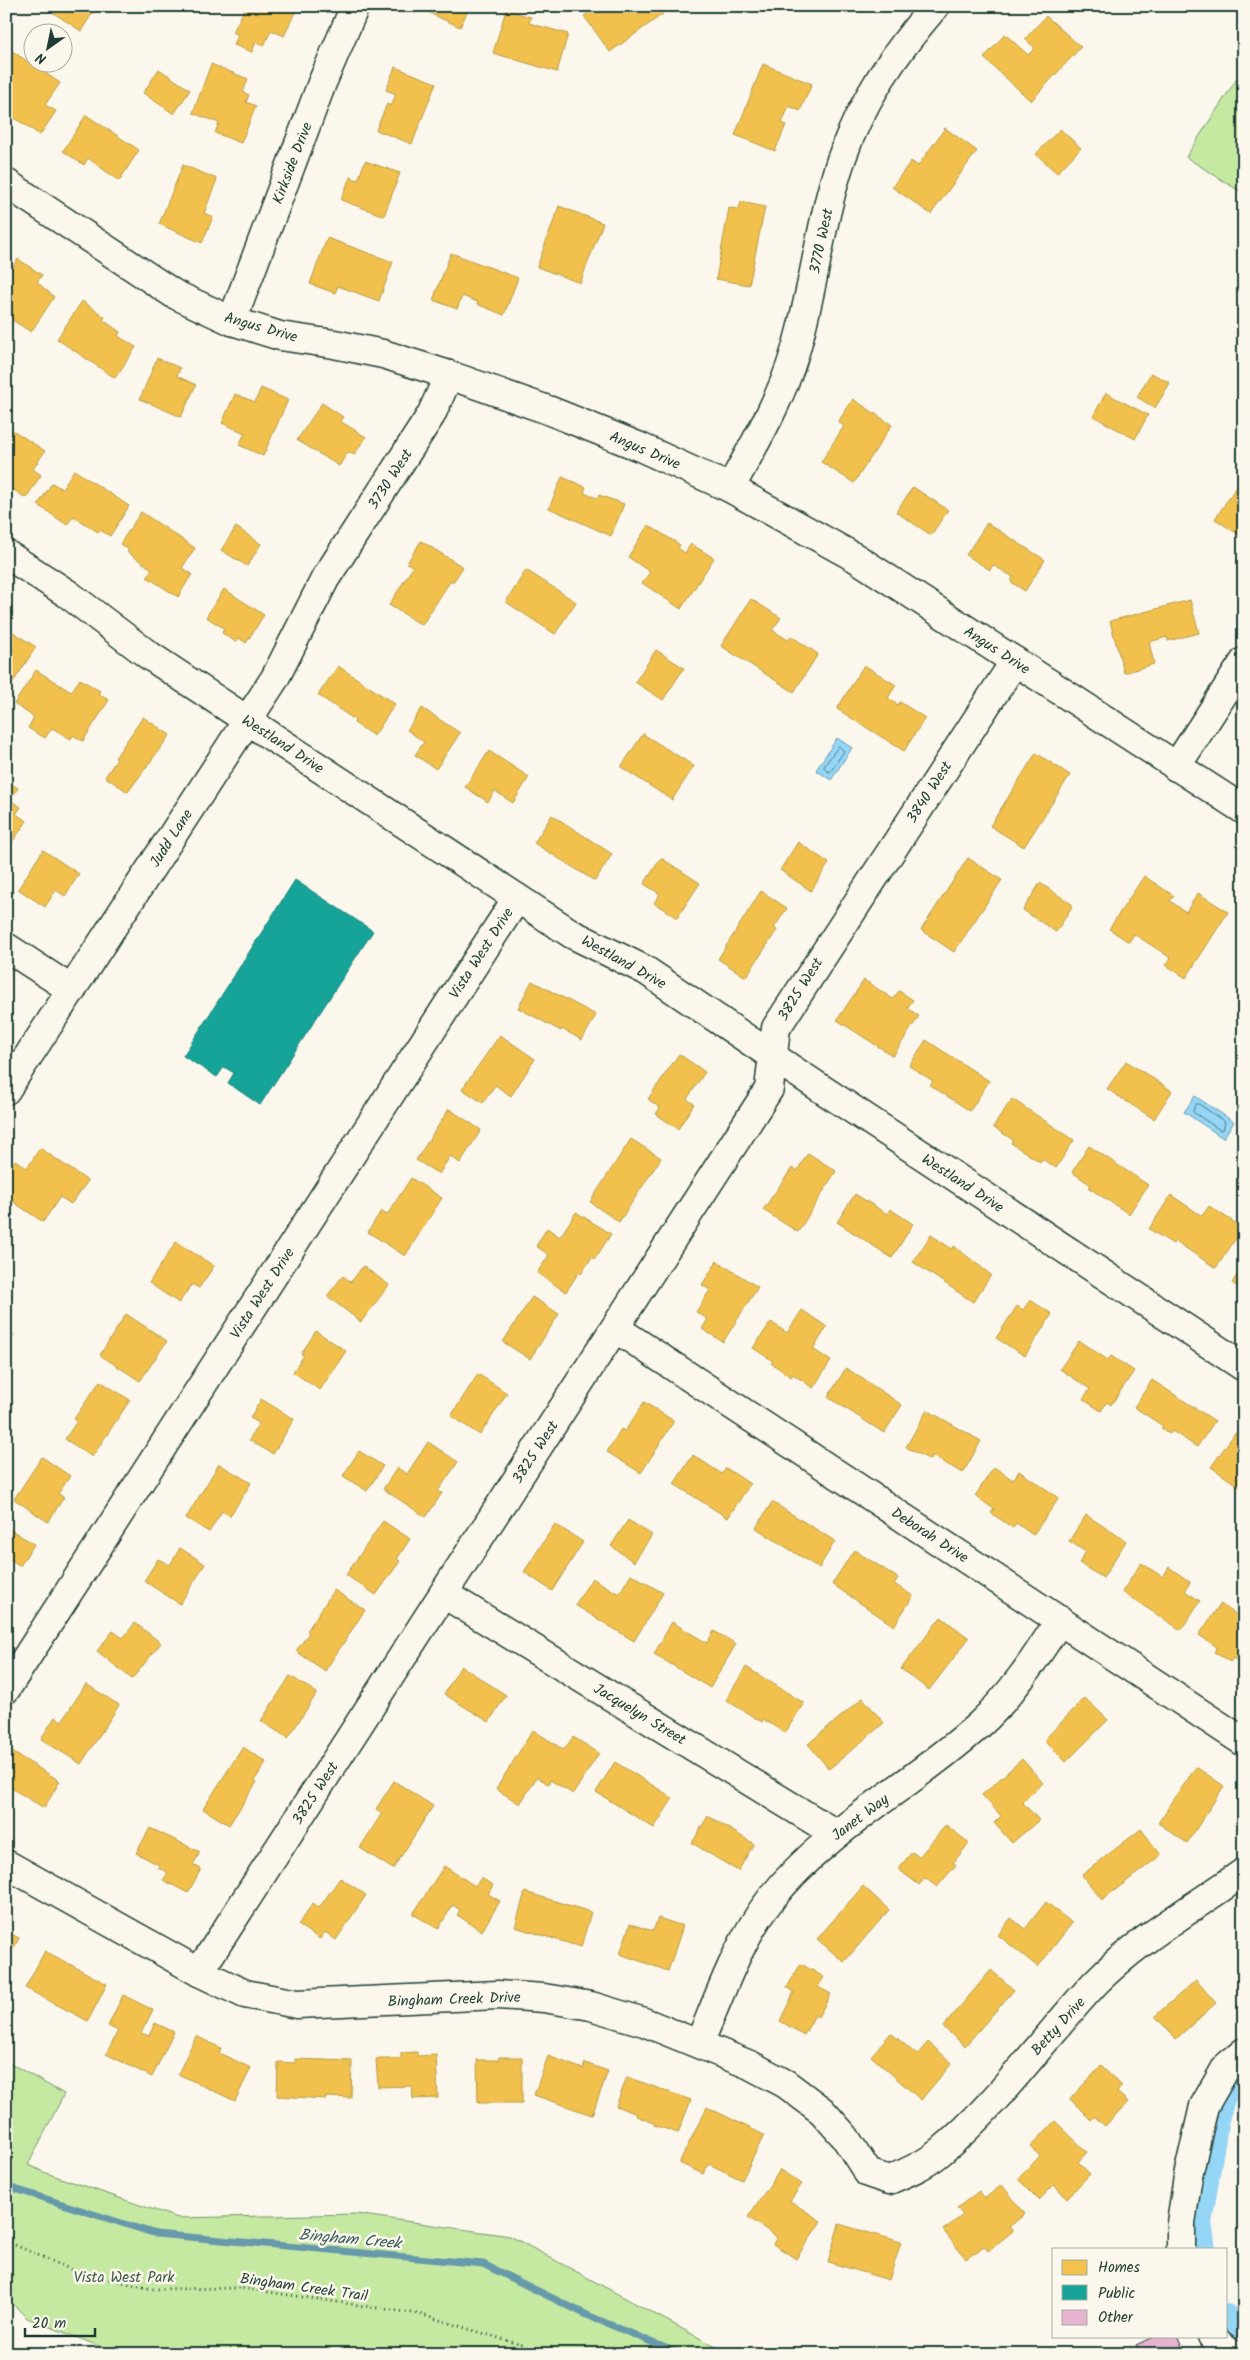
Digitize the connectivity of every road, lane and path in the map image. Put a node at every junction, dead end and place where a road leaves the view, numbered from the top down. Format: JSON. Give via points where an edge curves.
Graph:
{"nodes":[{"id":1,"x":356,"y":6,"type":"edge"},
{"id":2,"x":935,"y":6,"type":"edge"},
{"id":3,"x":6,"y":183,"type":"edge"},
{"id":4,"x":232,"y":321,"type":"junction"},
{"id":5,"x":449,"y":376,"type":"junction"},
{"id":6,"x":730,"y":488,"type":"junction"},
{"id":7,"x":6,"y":554,"type":"edge"},
{"id":8,"x":325,"y":579,"type":"joint"},
{"id":9,"x":1015,"y":661,"type":"junction"},
{"id":10,"x":1244,"y":662,"type":"edge"},
{"id":11,"x":248,"y":720,"type":"junction"},
{"id":12,"x":1176,"y":767,"type":"junction"},
{"id":13,"x":1244,"y":810,"type":"edge"},
{"id":14,"x":517,"y":898,"type":"junction"},
{"id":15,"x":843,"y":922,"type":"joint"},
{"id":16,"x":6,"y":948,"type":"edge"},
{"id":17,"x":72,"y":990,"type":"junction"},
{"id":18,"x":773,"y":1056,"type":"junction"},
{"id":19,"x":6,"y":1090,"type":"edge"},
{"id":20,"x":615,"y":1328,"type":"junction"},
{"id":21,"x":1244,"y":1367,"type":"edge"},
{"id":22,"x":444,"y":1594,"type":"junction"},
{"id":23,"x":1060,"y":1620,"type":"junction"},
{"id":24,"x":6,"y":1689,"type":"edge"},
{"id":25,"x":1244,"y":1742,"type":"edge"},
{"id":26,"x":836,"y":1834,"type":"junction"},
{"id":27,"x":6,"y":1864,"type":"edge"},
{"id":28,"x":1244,"y":1872,"type":"edge"},
{"id":29,"x":199,"y":1972,"type":"junction"},
{"id":30,"x":699,"y":2044,"type":"junction"},
{"id":31,"x":1244,"y":2052,"type":"edge"},
{"id":32,"x":879,"y":2178,"type":"joint"},
{"id":33,"x":6,"y":2241,"type":"edge"},
{"id":34,"x":1181,"y":2248,"type":"edge"},
{"id":35,"x":1214,"y":2338,"type":"edge"},
{"id":36,"x":540,"y":2354,"type":"edge"},
{"id":37,"x":1232,"y":2354,"type":"edge"}],
"edges":[{"from":1,"to":4,"type":"street","name":"Kirkside Drive","via":[[322,83]]},
{"from":2,"to":6,"type":"street","name":"3770 West","via":[[881,75],[858,116],[828,204],[794,353],[777,398]]},
{"from":3,"to":4,"type":"street","name":"Angus Drive","via":[[174,294]]},
{"from":4,"to":5,"type":"street","name":"Angus Drive","via":[[280,336],[383,354]]},
{"from":5,"to":6,"type":"street","name":"Angus Drive","via":[[548,410]]},
{"from":5,"to":8,"type":"street","name":"3730 West","via":[[431,415]]},
{"from":6,"to":9,"type":"street","name":"Angus Drive","via":[[856,558]]},
{"from":7,"to":11,"type":"street","name":"Westland Drive","via":[[68,594],[147,654]]},
{"from":8,"to":11,"type":"street","name":"Judd Lane","via":[[275,678]]},
{"from":9,"to":12,"type":"street","name":"Angus Drive"},
{"from":9,"to":15,"type":"street","name":"3840 West"},
{"from":10,"to":12,"type":"street"},
{"from":11,"to":14,"type":"street","name":"Westland Drive"},
{"from":11,"to":17,"type":"street","name":"Judd Lane"},
{"from":12,"to":13,"type":"street","name":"Angus Drive"},
{"from":14,"to":18,"type":"street","name":"Westland Drive","via":[[572,934],[644,970]]},
{"from":14,"to":24,"type":"street","name":"Vista West Drive"},
{"from":15,"to":18,"type":"street","name":"3825 West","via":[[776,1028]]},
{"from":16,"to":17,"type":"street"},
{"from":17,"to":19,"type":"street","name":"Judd Lane"},
{"from":18,"to":20,"type":"street","name":"3825 West","via":[[769,1089]]},
{"from":18,"to":21,"type":"street","name":"Westland Drive"},
{"from":20,"to":22,"type":"street","name":"3825 West"},
{"from":20,"to":23,"type":"street","name":"Deborah Drive"},
{"from":22,"to":26,"type":"street","name":"Jacquelyn Street"},
{"from":22,"to":29,"type":"street","name":"3825 West"},
{"from":23,"to":25,"type":"street","name":"Deborah Drive"},
{"from":23,"to":26,"type":"street","name":"Janet Way","via":[[1010,1692],[980,1724]]},
{"from":26,"to":30,"type":"street","name":"Janet Way","via":[[800,1866],[771,1900],[747,1937]]},
{"from":27,"to":29,"type":"street","name":"Bingham Creek Drive"},
{"from":28,"to":32,"type":"street","name":"Betty Drive","via":[[1120,1960],[977,2117],[938,2154],[889,2180]]},
{"from":29,"to":30,"type":"street","name":"Bingham Creek Drive","via":[[245,1994],[297,2004],[498,1995],[544,1998],[591,2006]]},
{"from":30,"to":32,"type":"street","name":"Bingham Creek Drive","via":[[750,2064],[786,2084],[822,2111],[845,2137],[868,2172]]},
{"from":31,"to":34,"type":"street","via":[[1227,2066],[1204,2106],[1188,2176]]},
{"from":33,"to":36,"type":"path","name":"Bingham Creek Trail","via":[[74,2271],[152,2289],[242,2288],[419,2314],[522,2345]]},
{"from":35,"to":37,"type":"street"}]}
